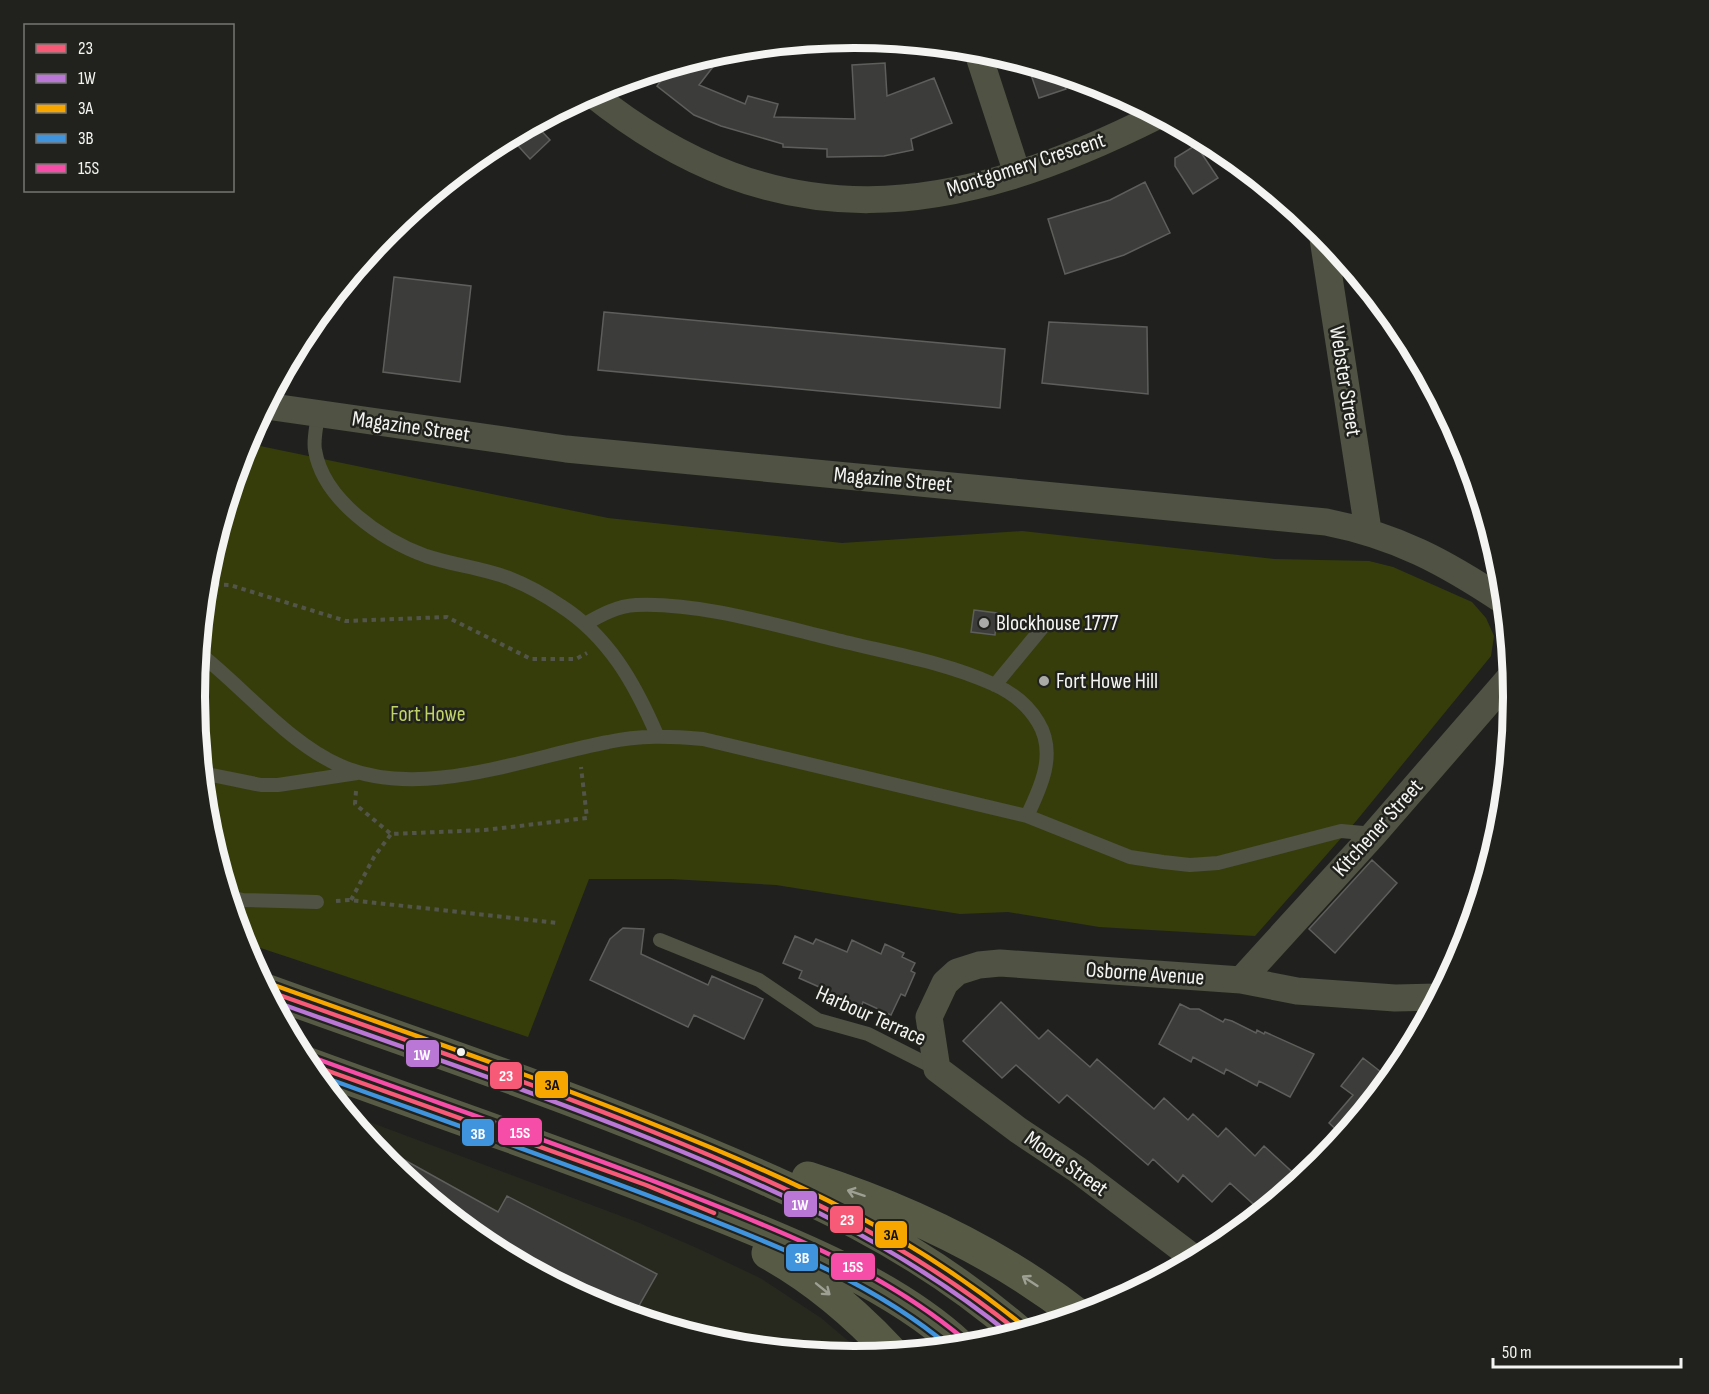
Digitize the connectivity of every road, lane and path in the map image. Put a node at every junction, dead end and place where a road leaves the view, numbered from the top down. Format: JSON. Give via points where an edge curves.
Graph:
{"nodes":[{"id":1,"x":980,"y":60,"type":"edge"},
{"id":2,"x":600,"y":100,"type":"edge"},
{"id":3,"x":1150,"y":119,"type":"edge"},
{"id":4,"x":1017,"y":173,"type":"junction"},
{"id":5,"x":1325,"y":251,"type":"edge"},
{"id":6,"x":273,"y":407,"type":"edge"},
{"id":7,"x":318,"y":414,"type":"junction"},
{"id":8,"x":1368,"y":530,"type":"junction"},
{"id":9,"x":216,"y":584,"type":"edge"},
{"id":10,"x":1495,"y":596,"type":"edge"},
{"id":11,"x":585,"y":624,"type":"junction"},
{"id":12,"x":1042,"y":628,"type":"dead end"},
{"id":13,"x":606,"y":643,"type":"junction"},
{"id":14,"x":207,"y":660,"type":"edge"},
{"id":15,"x":995,"y":685,"type":"junction"},
{"id":16,"x":1503,"y":685,"type":"edge"},
{"id":17,"x":657,"y":735,"type":"junction"},
{"id":18,"x":579,"y":749,"type":"junction"},
{"id":19,"x":359,"y":772,"type":"junction"},
{"id":20,"x":210,"y":775,"type":"edge"},
{"id":21,"x":1027,"y":816,"type":"junction"},
{"id":22,"x":391,"y":834,"type":"junction"},
{"id":23,"x":1374,"y":834,"type":"junction"},
{"id":24,"x":238,"y":899,"type":"edge"},
{"id":25,"x":351,"y":900,"type":"junction"},
{"id":26,"x":317,"y":902,"type":"joint"},
{"id":27,"x":558,"y":923,"type":"dead end"},
{"id":28,"x":660,"y":940,"type":"dead end"},
{"id":29,"x":1241,"y":980,"type":"junction"},
{"id":30,"x":278,"y":996,"type":"edge"},
{"id":31,"x":1430,"y":997,"type":"edge"},
{"id":32,"x":323,"y":1069,"type":"edge"},
{"id":33,"x":937,"y":1069,"type":"junction"},
{"id":34,"x":601,"y":1110,"type":"junction"},
{"id":35,"x":646,"y":1185,"type":"junction"},
{"id":36,"x":1188,"y":1254,"type":"edge"},
{"id":37,"x":1070,"y":1309,"type":"edge"},
{"id":38,"x":1012,"y":1327,"type":"edge"},
{"id":39,"x":950,"y":1338,"type":"edge"},
{"id":40,"x":884,"y":1345,"type":"edge"}],
"edges":[{"from":1,"to":4,"type":"street"},
{"from":2,"to":4,"type":"street","name":"Montgomery Crescent","via":[[674,151],[752,184],[792,194],[834,200],[909,198],[958,190]]},
{"from":3,"to":4,"type":"street","name":"Montgomery Crescent","via":[[1073,155]]},
{"from":5,"to":8,"type":"street","name":"Webster Street"},
{"from":6,"to":7,"type":"street","name":"Magazine Street"},
{"from":7,"to":8,"type":"street","name":"Magazine Street","via":[[566,449],[1270,515]]},
{"from":7,"to":11,"type":"lane","via":[[315,448],[319,465],[336,493],[358,514],[406,548],[511,579]]},
{"from":8,"to":10,"type":"street","name":"Magazine Street","via":[[1429,555]]},
{"from":9,"to":13,"type":"path","via":[[230,585],[346,621],[447,617],[531,659],[576,658]]},
{"from":11,"to":13,"type":"lane"},
{"from":11,"to":15,"type":"lane","via":[[611,610],[635,605],[708,611],[954,669]]},
{"from":12,"to":15,"type":"lane"},
{"from":13,"to":17,"type":"lane","via":[[639,695]]},
{"from":14,"to":19,"type":"lane","via":[[298,740],[340,766]]},
{"from":15,"to":21,"type":"lane","via":[[1029,710],[1044,739],[1047,756],[1042,783]]},
{"from":16,"to":23,"type":"street","name":"Kitchener Street"},
{"from":17,"to":18,"type":"lane"},
{"from":17,"to":21,"type":"lane","via":[[703,738]]},
{"from":18,"to":19,"type":"lane","via":[[474,773],[419,778]]},
{"from":18,"to":22,"type":"path","via":[[587,818],[485,830]]},
{"from":19,"to":20,"type":"lane","via":[[278,785]]},
{"from":19,"to":22,"type":"path","via":[[355,804]]},
{"from":21,"to":23,"type":"lane","via":[[1130,857],[1190,865],[1258,854],[1341,831]]},
{"from":22,"to":25,"type":"path"},
{"from":23,"to":29,"type":"street","name":"Kitchener Street"},
{"from":24,"to":26,"type":"lane"},
{"from":25,"to":26,"type":"path"},
{"from":25,"to":27,"type":"path"},
{"from":28,"to":33,"type":"lane","name":"Harbour Terrace","via":[[767,984],[818,1020],[868,1034]]},
{"from":29,"to":31,"type":"street","name":"Osborne Avenue","via":[[1297,991]]},
{"from":29,"to":33,"type":"street","name":"Osborne Avenue","via":[[979,964],[957,972],[945,983],[929,1017]]},
{"from":30,"to":34,"type":"main road"},
{"from":32,"to":35,"type":"main road"},
{"from":33,"to":36,"type":"street","name":"Moore Street"},
{"from":37,"to":34,"type":"main road","one_way":true,"via":[[981,1251],[872,1198]]},
{"from":34,"to":38,"type":"main road","via":[[787,1186],[849,1216],[946,1275]]},
{"from":35,"to":39,"type":"main road","via":[[818,1256],[914,1311]]},
{"from":35,"to":40,"type":"main road","one_way":true,"via":[[799,1270],[850,1311]]}]}
